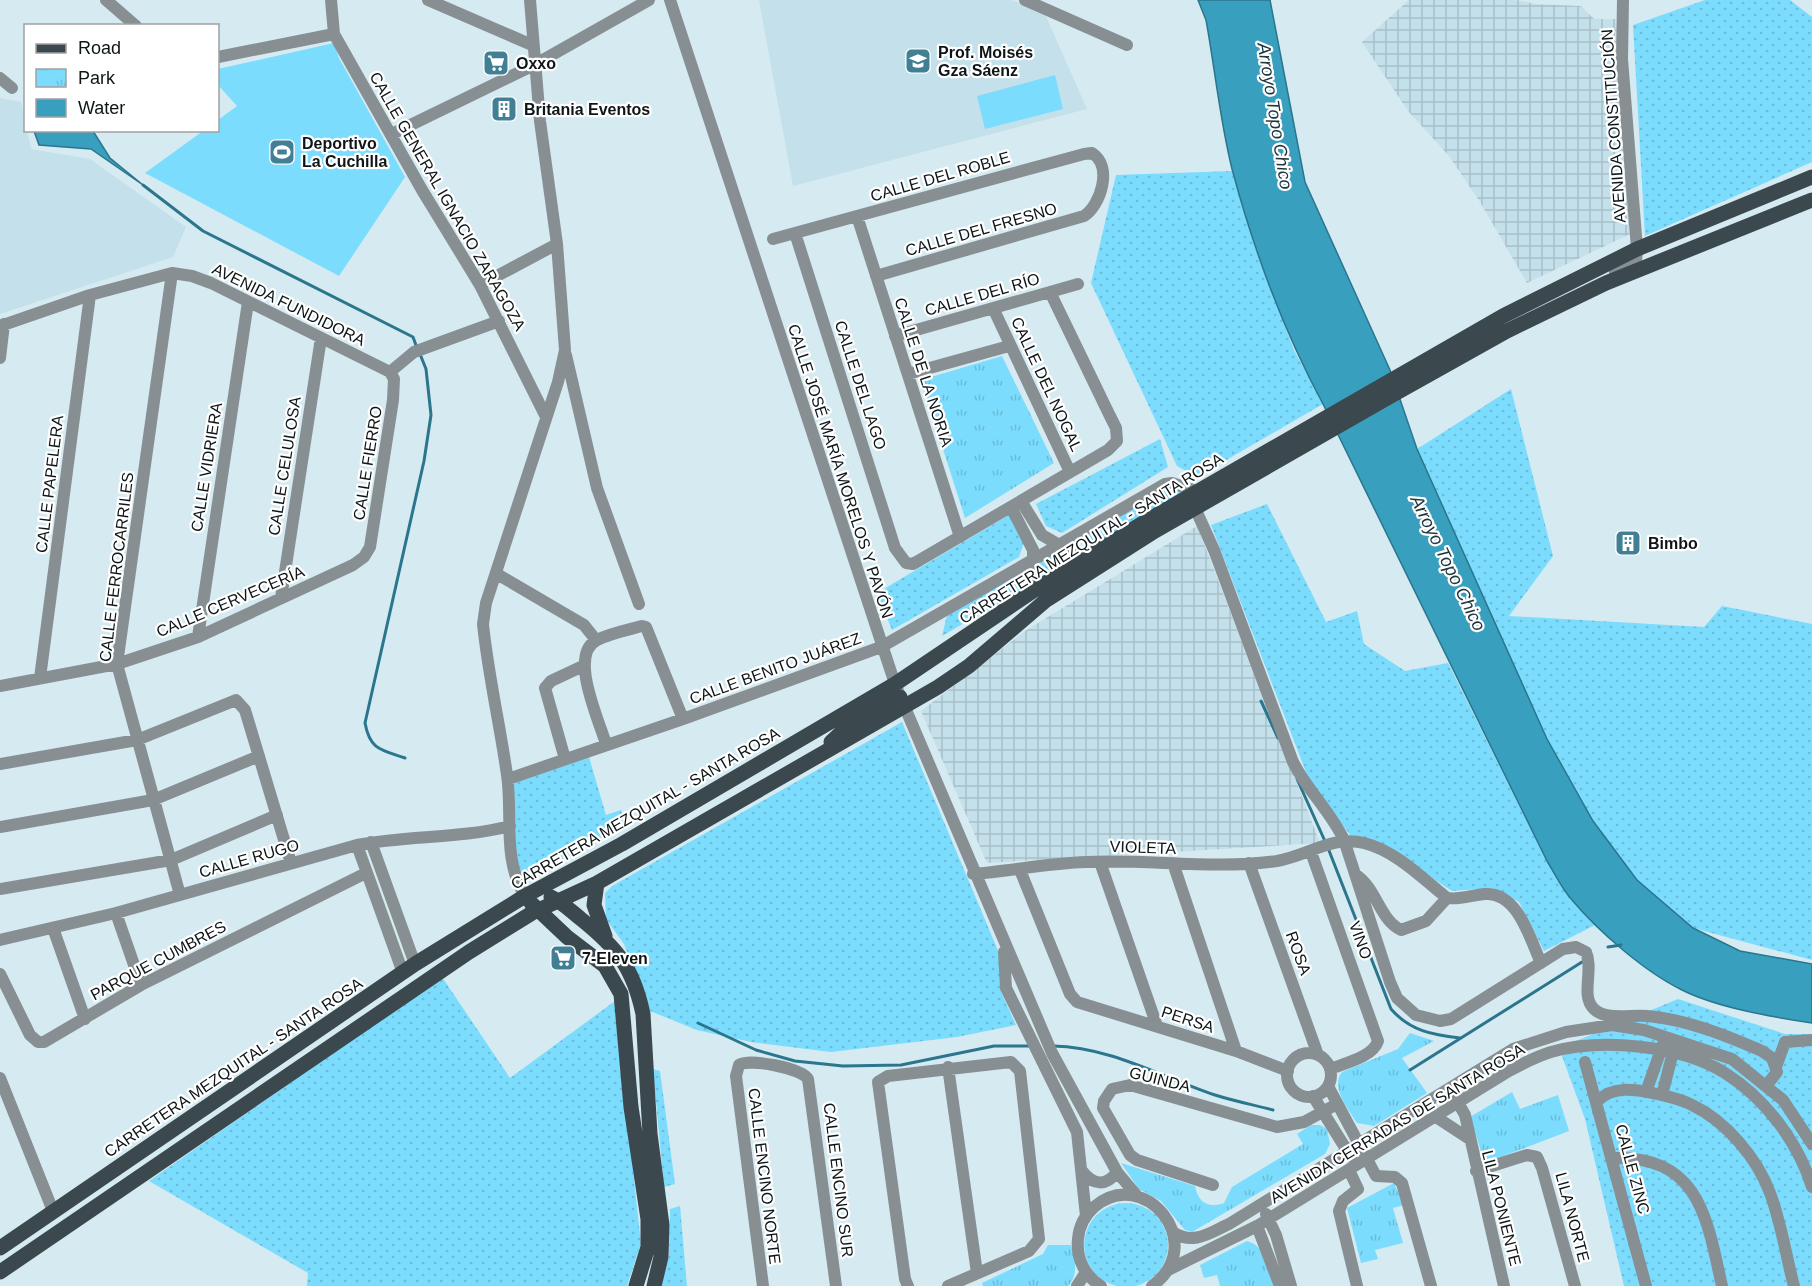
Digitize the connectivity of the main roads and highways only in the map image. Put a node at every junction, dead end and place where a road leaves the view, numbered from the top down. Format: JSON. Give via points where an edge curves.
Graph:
{"nodes":[{"id":1,"x":1812,"y":177,"type":"edge"},
{"id":2,"x":1812,"y":200,"type":"edge"},
{"id":3,"x":1386,"y":392,"type":"junction"},
{"id":4,"x":1324,"y":427,"type":"junction"},
{"id":5,"x":1090,"y":565,"type":"junction"},
{"id":6,"x":900,"y":696,"type":"junction"},
{"id":7,"x":597,"y":883,"type":"junction"},
{"id":8,"x":529,"y":894,"type":"junction"},
{"id":9,"x":557,"y":900,"type":"junction"},
{"id":10,"x":537,"y":910,"type":"junction"},
{"id":11,"x":606,"y":939,"type":"junction"},
{"id":12,"x":0,"y":1248,"type":"edge"},
{"id":13,"x":0,"y":1272,"type":"edge"},
{"id":14,"x":636,"y":1286,"type":"edge"},
{"id":15,"x":654,"y":1286,"type":"edge"}],
"edges":[{"from":1,"to":3,"type":"main road","via":[[1637,249],[1503,316]]},
{"from":2,"to":3,"type":"main road","via":[[1640,269]]},
{"from":3,"to":4,"type":"main road","name":"CARRETERA MEZQUITAL - SANTA ROSA"},
{"from":4,"to":5,"type":"main road","name":"CARRETERA MEZQUITAL - SANTA ROSA","via":[[1195,508]]},
{"from":4,"to":5,"type":"main road","name":"CARRETERA MEZQUITAL - SANTA ROSA","via":[[1199,492]]},
{"from":5,"to":6,"type":"main road","name":"CARRETERA MEZQUITAL - SANTA ROSA","via":[[1036,589]]},
{"from":5,"to":6,"type":"main road","name":"CARRETERA MEZQUITAL - SANTA ROSA","via":[[969,666]]},
{"from":6,"to":7,"type":"main road","name":"CARRETERA MEZQUITAL - SANTA ROSA","via":[[845,729],[811,760]]},
{"from":6,"to":8,"type":"main road","name":"CARRETERA MEZQUITAL - SANTA ROSA"},
{"from":7,"to":9,"type":"main road","name":"CARRETERA MEZQUITAL - SANTA ROSA"},
{"from":7,"to":11,"type":"main road","via":[[594,905]]},
{"from":8,"to":9,"type":"main road"},
{"from":8,"to":10,"type":"main road"},
{"from":8,"to":12,"type":"main road","name":"CARRETERA MEZQUITAL - SANTA ROSA","via":[[409,968]]},
{"from":9,"to":10,"type":"main road","name":"CARRETERA MEZQUITAL - SANTA ROSA"},
{"from":9,"to":11,"type":"main road"},
{"from":10,"to":13,"type":"main road","name":"CARRETERA MEZQUITAL - SANTA ROSA","via":[[469,952]]},
{"from":10,"to":14,"type":"main road","via":[[605,966],[621,994],[631,1107],[648,1219],[648,1246]]},
{"from":11,"to":15,"type":"main road","via":[[634,979],[643,1014],[650,1134],[662,1225],[661,1257]]}]}
